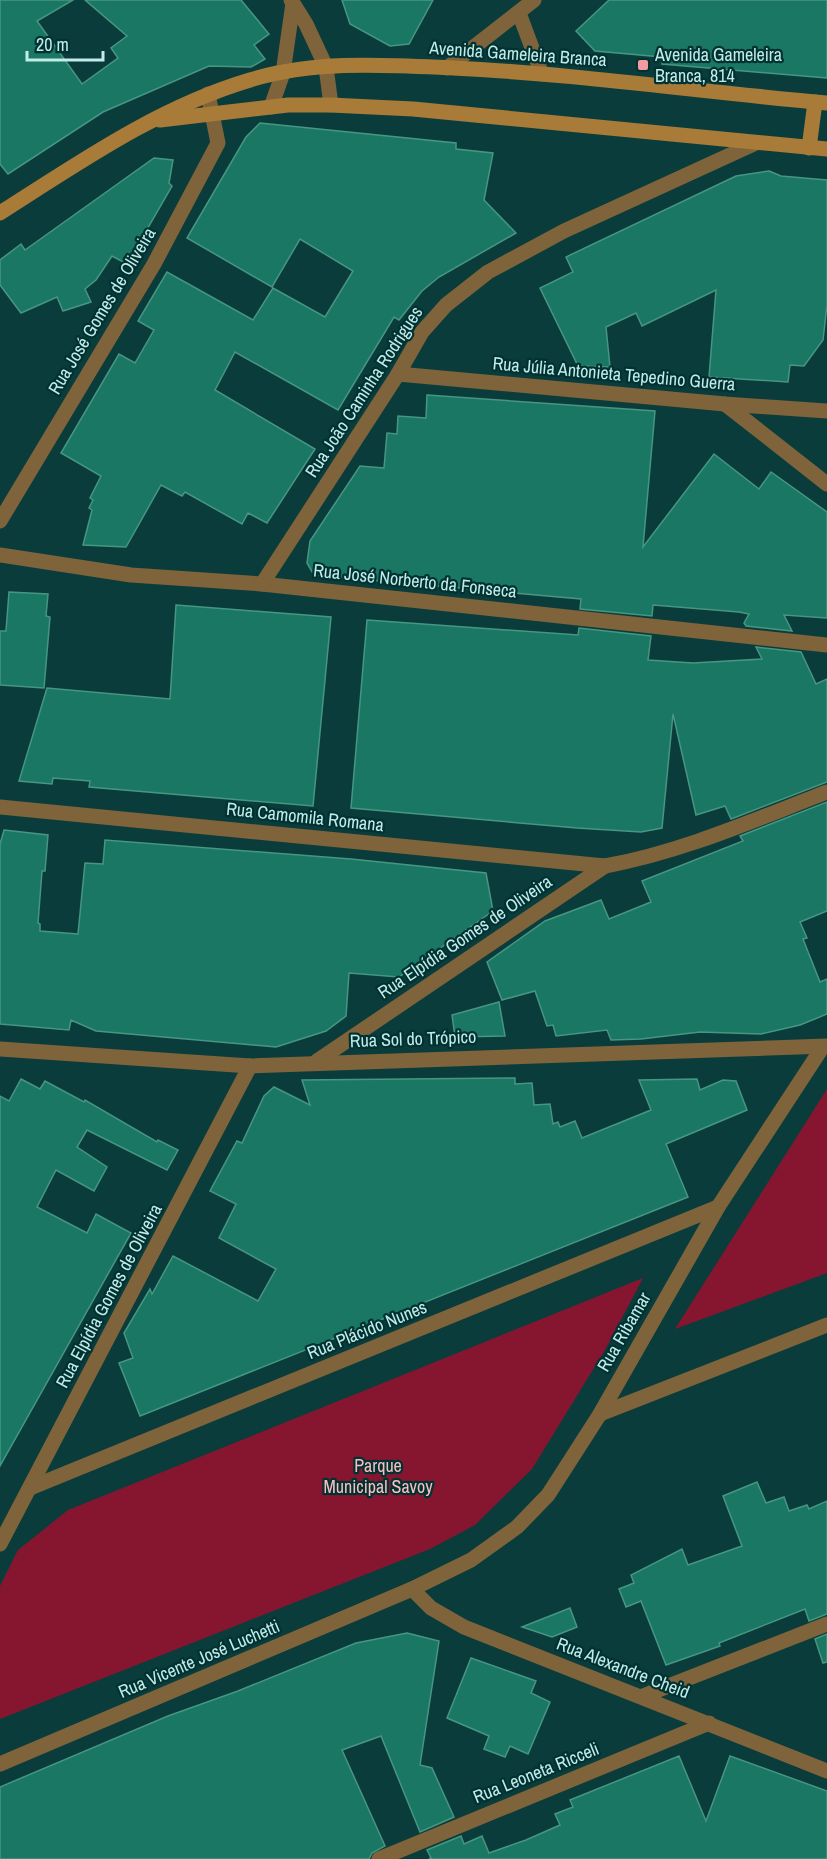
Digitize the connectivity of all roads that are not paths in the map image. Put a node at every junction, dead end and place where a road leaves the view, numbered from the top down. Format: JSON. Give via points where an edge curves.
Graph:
{"nodes":[{"id":1,"x":534,"y":0,"type":"edge"},
{"id":2,"x":292,"y":2,"type":"edge"},
{"id":3,"x":519,"y":14,"type":"junction"},
{"id":4,"x":326,"y":67,"type":"junction"},
{"id":5,"x":447,"y":68,"type":"junction"},
{"id":6,"x":541,"y":72,"type":"junction"},
{"id":7,"x":283,"y":73,"type":"junction"},
{"id":8,"x":208,"y":94,"type":"junction"},
{"id":9,"x":821,"y":103,"type":"edge"},
{"id":10,"x":331,"y":105,"type":"junction"},
{"id":11,"x":271,"y":107,"type":"junction"},
{"id":12,"x":212,"y":114,"type":"junction"},
{"id":13,"x":157,"y":120,"type":"junction"},
{"id":14,"x":756,"y":143,"type":"junction"},
{"id":15,"x":809,"y":148,"type":"junction"},
{"id":16,"x":827,"y":149,"type":"edge"},
{"id":17,"x":0,"y":213,"type":"edge"},
{"id":18,"x":398,"y":374,"type":"junction"},
{"id":19,"x":725,"y":404,"type":"junction"},
{"id":20,"x":827,"y":411,"type":"edge"},
{"id":21,"x":827,"y":484,"type":"edge"},
{"id":22,"x":0,"y":521,"type":"edge"},
{"id":23,"x":0,"y":555,"type":"edge"},
{"id":24,"x":262,"y":584,"type":"junction"},
{"id":25,"x":827,"y":645,"type":"edge"},
{"id":26,"x":827,"y":792,"type":"edge"},
{"id":27,"x":0,"y":807,"type":"edge"},
{"id":28,"x":605,"y":866,"type":"junction"},
{"id":29,"x":825,"y":1047,"type":"edge"},
{"id":30,"x":1,"y":1052,"type":"edge"},
{"id":31,"x":317,"y":1061,"type":"junction"},
{"id":32,"x":250,"y":1066,"type":"junction"},
{"id":33,"x":718,"y":1207,"type":"junction"},
{"id":34,"x":827,"y":1325,"type":"edge"},
{"id":35,"x":600,"y":1414,"type":"junction"},
{"id":36,"x":30,"y":1488,"type":"junction"},
{"id":37,"x":0,"y":1544,"type":"edge"},
{"id":38,"x":412,"y":1589,"type":"junction"},
{"id":39,"x":827,"y":1624,"type":"edge"},
{"id":40,"x":644,"y":1696,"type":"junction"},
{"id":41,"x":709,"y":1723,"type":"junction"},
{"id":42,"x":0,"y":1764,"type":"edge"},
{"id":43,"x":827,"y":1771,"type":"edge"},
{"id":44,"x":379,"y":1859,"type":"edge"}],
"edges":[{"from":1,"to":3,"type":"street"},
{"from":2,"to":4,"type":"street"},
{"from":2,"to":7,"type":"street"},
{"from":3,"to":5,"type":"street"},
{"from":3,"to":6,"type":"street"},
{"from":4,"to":5,"type":"main road","name":"Avenida Gameleira Branca","via":[[378,64]]},
{"from":4,"to":7,"type":"main road","name":"Avenida Gameleira Branca"},
{"from":4,"to":10,"type":"street"},
{"from":5,"to":6,"type":"main road","name":"Avenida Gameleira Branca"},
{"from":6,"to":9,"type":"main road","name":"Avenida Gameleira Branca"},
{"from":7,"to":8,"type":"main road","name":"Avenida Gameleira Branca"},
{"from":7,"to":11,"type":"street"},
{"from":8,"to":12,"type":"street","name":"Rua José Gomes de Oliveira"},
{"from":8,"to":13,"type":"main road","name":"Avenida Gameleira Branca","via":[[187,101]]},
{"from":9,"to":15,"type":"main road"},
{"from":10,"to":11,"type":"main road"},
{"from":10,"to":14,"type":"main road","via":[[414,109]]},
{"from":11,"to":12,"type":"main road"},
{"from":12,"to":13,"type":"main road"},
{"from":12,"to":22,"type":"street","name":"Rua José Gomes de Oliveira","via":[[218,143],[177,222]]},
{"from":13,"to":17,"type":"main road","name":"Avenida Gameleira Branca","via":[[97,151]]},
{"from":14,"to":15,"type":"main road"},
{"from":14,"to":18,"type":"street","name":"Rua João Caminha Rodrigues","via":[[564,231],[488,272],[440,311],[422,332]]},
{"from":15,"to":16,"type":"main road"},
{"from":18,"to":19,"type":"street","name":"Rua Júlia Antonieta Tepedino Guerra"},
{"from":18,"to":24,"type":"street","name":"Rua João Caminha Rodrigues"},
{"from":19,"to":20,"type":"street","name":"Rua Júlia Antonieta Tepedino Guerra"},
{"from":19,"to":21,"type":"street"},
{"from":23,"to":24,"type":"street","name":"Rua José Norberto da Fonseca","via":[[131,575]]},
{"from":24,"to":25,"type":"street","name":"Rua José Norberto da Fonseca"},
{"from":26,"to":28,"type":"street","via":[[678,848]]},
{"from":27,"to":28,"type":"street","name":"Rua Camomila Romana"},
{"from":28,"to":31,"type":"street","name":"Rua Elpídia Gomes de Oliveira"},
{"from":29,"to":31,"type":"street","name":"Rua Sol do Trópico"},
{"from":29,"to":33,"type":"street","name":"Rua Ribamar"},
{"from":30,"to":32,"type":"street","name":"Rua Sol do Trópico"},
{"from":31,"to":32,"type":"street","name":"Rua Sol do Trópico"},
{"from":32,"to":36,"type":"street","name":"Rua Elpídia Gomes de Oliveira"},
{"from":33,"to":35,"type":"street","name":"Rua Ribamar"},
{"from":33,"to":36,"type":"street","name":"Rua Plácido Nunes"},
{"from":34,"to":35,"type":"street"},
{"from":35,"to":38,"type":"street","name":"Rua Ribamar","via":[[548,1495],[518,1527],[471,1560]]},
{"from":36,"to":37,"type":"street","name":"Rua Elpídia Gomes de Oliveira"},
{"from":38,"to":40,"type":"street","name":"Rua Alexandre Cheid","via":[[431,1608],[464,1627]]},
{"from":38,"to":42,"type":"street","name":"Rua Vicente José Luchetti"},
{"from":39,"to":40,"type":"street"},
{"from":40,"to":41,"type":"street","name":"Rua Alexandre Cheid"},
{"from":41,"to":43,"type":"street","name":"Rua Alexandre Cheid"},
{"from":41,"to":44,"type":"street","name":"Rua Leoneta Ricceli"}]}
